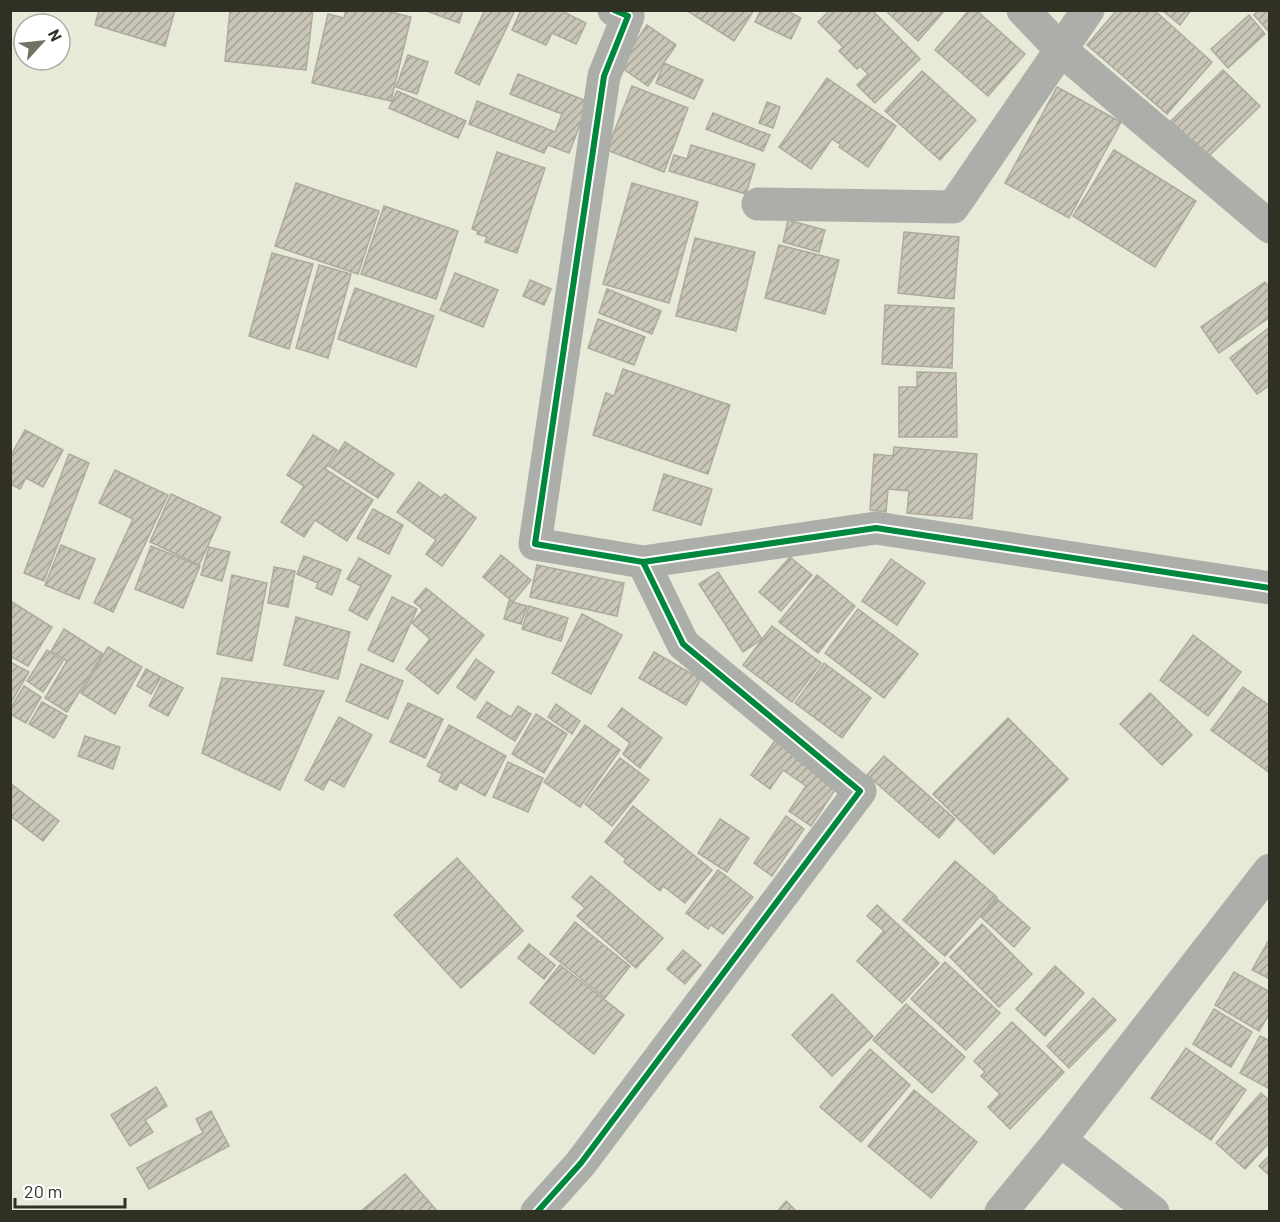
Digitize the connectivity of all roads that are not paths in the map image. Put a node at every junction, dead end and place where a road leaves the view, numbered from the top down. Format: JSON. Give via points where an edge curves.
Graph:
{"nodes":[{"id":1,"x":614,"y":10,"type":"edge"},
{"id":2,"x":1023,"y":10,"type":"edge"},
{"id":3,"x":1088,"y":10,"type":"edge"},
{"id":4,"x":1060,"y":49,"type":"junction"},
{"id":5,"x":758,"y":204,"type":"dead end"},
{"id":6,"x":1269,"y":226,"type":"edge"},
{"id":7,"x":644,"y":562,"type":"junction"},
{"id":8,"x":1269,"y":588,"type":"edge"},
{"id":9,"x":1267,"y":879,"type":"edge"},
{"id":10,"x":1060,"y":1140,"type":"junction"},
{"id":11,"x":537,"y":1212,"type":"edge"},
{"id":12,"x":1001,"y":1212,"type":"edge"},
{"id":13,"x":1153,"y":1212,"type":"edge"}],
"edges":[{"from":1,"to":7,"type":"street","via":[[628,16],[604,76],[535,544]]},
{"from":2,"to":4,"type":"street"},
{"from":3,"to":4,"type":"street"},
{"from":4,"to":5,"type":"street","via":[[953,207]]},
{"from":4,"to":6,"type":"street"},
{"from":7,"to":8,"type":"street","via":[[876,528]]},
{"from":7,"to":11,"type":"street","via":[[683,645],[860,791],[580,1163]]},
{"from":9,"to":10,"type":"street"},
{"from":10,"to":12,"type":"street"},
{"from":10,"to":13,"type":"street"}]}
